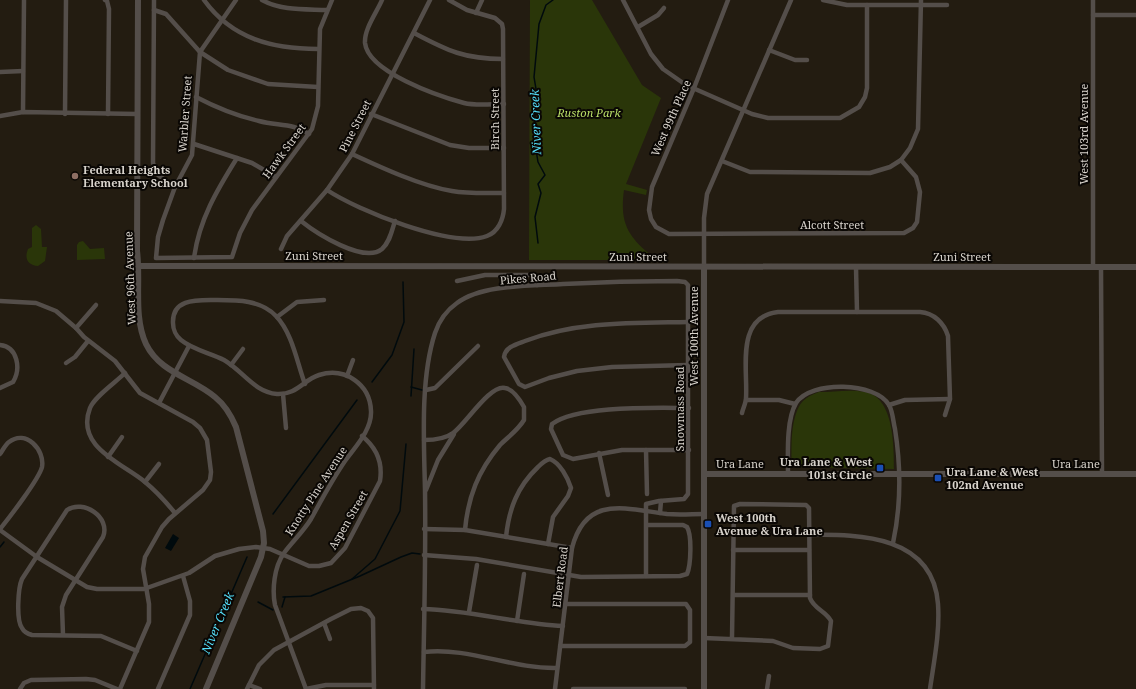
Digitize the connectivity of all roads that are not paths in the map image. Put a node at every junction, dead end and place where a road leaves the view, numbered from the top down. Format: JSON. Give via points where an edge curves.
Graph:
{"nodes":[{"id":1,"x":24,"y":0,"type":"edge"},
{"id":2,"x":66,"y":0,"type":"edge"},
{"id":3,"x":106,"y":0,"type":"edge"},
{"id":4,"x":138,"y":0,"type":"edge"},
{"id":5,"x":154,"y":0,"type":"edge"},
{"id":6,"x":204,"y":0,"type":"edge"},
{"id":7,"x":236,"y":0,"type":"edge"},
{"id":8,"x":262,"y":0,"type":"edge"},
{"id":9,"x":332,"y":0,"type":"edge"},
{"id":10,"x":382,"y":0,"type":"edge"},
{"id":11,"x":430,"y":0,"type":"edge"},
{"id":12,"x":449,"y":0,"type":"edge"},
{"id":13,"x":482,"y":0,"type":"edge"},
{"id":14,"x":623,"y":0,"type":"edge"},
{"id":15,"x":728,"y":0,"type":"edge"},
{"id":16,"x":791,"y":0,"type":"edge"},
{"id":17,"x":823,"y":0,"type":"edge"},
{"id":18,"x":1093,"y":0,"type":"edge"},
{"id":19,"x":921,"y":2,"type":"edge"},
{"id":20,"x":867,"y":5,"type":"junction"},
{"id":21,"x":947,"y":5,"type":"dead end"},
{"id":22,"x":664,"y":8,"type":"dead end"},
{"id":23,"x":154,"y":10,"type":"junction"},
{"id":24,"x":327,"y":10,"type":"junction"},
{"id":25,"x":476,"y":13,"type":"junction"},
{"id":26,"x":1093,"y":14,"type":"junction"},
{"id":27,"x":1136,"y":14,"type":"edge"},
{"id":28,"x":223,"y":21,"type":"junction"},
{"id":29,"x":638,"y":27,"type":"junction"},
{"id":30,"x":414,"y":33,"type":"junction"},
{"id":31,"x":318,"y":49,"type":"junction"},
{"id":32,"x":769,"y":50,"type":"junction"},
{"id":33,"x":200,"y":52,"type":"junction"},
{"id":34,"x":503,"y":59,"type":"junction"},
{"id":35,"x":807,"y":60,"type":"dead end"},
{"id":36,"x":23,"y":71,"type":"junction"},
{"id":37,"x":0,"y":72,"type":"edge"},
{"id":38,"x":392,"y":74,"type":"junction"},
{"id":39,"x":318,"y":87,"type":"junction"},
{"id":40,"x":694,"y":88,"type":"junction"},
{"id":41,"x":196,"y":97,"type":"junction"},
{"id":42,"x":504,"y":104,"type":"junction"},
{"id":43,"x":742,"y":109,"type":"junction"},
{"id":44,"x":23,"y":112,"type":"junction"},
{"id":45,"x":65,"y":114,"type":"junction"},
{"id":46,"x":108,"y":114,"type":"junction"},
{"id":47,"x":137,"y":114,"type":"junction"},
{"id":48,"x":371,"y":114,"type":"junction"},
{"id":49,"x":0,"y":116,"type":"edge"},
{"id":50,"x":309,"y":134,"type":"junction"},
{"id":51,"x":194,"y":144,"type":"junction"},
{"id":52,"x":504,"y":148,"type":"junction"},
{"id":53,"x":352,"y":154,"type":"junction"},
{"id":54,"x":237,"y":158,"type":"junction"},
{"id":55,"x":902,"y":160,"type":"junction"},
{"id":56,"x":722,"y":161,"type":"junction"},
{"id":57,"x":276,"y":177,"type":"junction"},
{"id":58,"x":175,"y":188,"type":"junction"},
{"id":59,"x":327,"y":190,"type":"junction"},
{"id":60,"x":504,"y":192,"type":"junction"},
{"id":61,"x":301,"y":221,"type":"junction"},
{"id":62,"x":395,"y":221,"type":"junction"},
{"id":63,"x":704,"y":233,"type":"junction"},
{"id":64,"x":673,"y":234,"type":"joint"},
{"id":65,"x":281,"y":249,"type":"dead end"},
{"id":66,"x":194,"y":258,"type":"junction"},
{"id":67,"x":139,"y":266,"type":"junction"},
{"id":68,"x":704,"y":267,"type":"junction"},
{"id":69,"x":856,"y":267,"type":"junction"},
{"id":70,"x":1094,"y":267,"type":"junction"},
{"id":71,"x":1101,"y":267,"type":"junction"},
{"id":72,"x":1136,"y":267,"type":"edge"},
{"id":73,"x":457,"y":281,"type":"dead end"},
{"id":74,"x":686,"y":283,"type":"joint"},
{"id":75,"x":537,"y":285,"type":"junction"},
{"id":76,"x":324,"y":300,"type":"dead end"},
{"id":77,"x":0,"y":301,"type":"edge"},
{"id":78,"x":96,"y":305,"type":"dead end"},
{"id":79,"x":857,"y":312,"type":"junction"},
{"id":80,"x":277,"y":317,"type":"junction"},
{"id":81,"x":688,"y":322,"type":"junction"},
{"id":82,"x":76,"y":328,"type":"junction"},
{"id":83,"x":88,"y":341,"type":"junction"},
{"id":84,"x":0,"y":345,"type":"edge"},
{"id":85,"x":189,"y":346,"type":"junction"},
{"id":86,"x":478,"y":346,"type":"dead end"},
{"id":87,"x":243,"y":349,"type":"dead end"},
{"id":88,"x":353,"y":360,"type":"dead end"},
{"id":89,"x":66,"y":363,"type":"dead end"},
{"id":90,"x":231,"y":365,"type":"junction"},
{"id":91,"x":688,"y":365,"type":"junction"},
{"id":92,"x":125,"y":373,"type":"junction"},
{"id":93,"x":174,"y":373,"type":"junction"},
{"id":94,"x":347,"y":376,"type":"junction"},
{"id":95,"x":305,"y":384,"type":"junction"},
{"id":96,"x":0,"y":388,"type":"edge"},
{"id":97,"x":426,"y":390,"type":"junction"},
{"id":98,"x":283,"y":394,"type":"junction"},
{"id":99,"x":950,"y":399,"type":"junction"},
{"id":100,"x":746,"y":400,"type":"junction"},
{"id":101,"x":159,"y":403,"type":"junction"},
{"id":102,"x":795,"y":404,"type":"junction"},
{"id":103,"x":889,"y":405,"type":"junction"},
{"id":104,"x":688,"y":408,"type":"junction"},
{"id":105,"x":742,"y":413,"type":"dead end"},
{"id":106,"x":945,"y":415,"type":"dead end"},
{"id":107,"x":286,"y":428,"type":"dead end"},
{"id":108,"x":454,"y":432,"type":"junction"},
{"id":109,"x":362,"y":436,"type":"junction"},
{"id":110,"x":122,"y":437,"type":"dead end"},
{"id":111,"x":424,"y":440,"type":"junction"},
{"id":112,"x":646,"y":450,"type":"junction"},
{"id":113,"x":689,"y":450,"type":"junction"},
{"id":114,"x":599,"y":453,"type":"junction"},
{"id":115,"x":0,"y":454,"type":"edge"},
{"id":116,"x":108,"y":457,"type":"junction"},
{"id":117,"x":159,"y":464,"type":"dead end"},
{"id":118,"x":705,"y":474,"type":"junction"},
{"id":119,"x":788,"y":474,"type":"junction"},
{"id":120,"x":1102,"y":474,"type":"junction"},
{"id":121,"x":1136,"y":474,"type":"edge"},
{"id":122,"x":899,"y":475,"type":"junction"},
{"id":123,"x":145,"y":482,"type":"junction"},
{"id":124,"x":425,"y":492,"type":"junction"},
{"id":125,"x":647,"y":494,"type":"dead end"},
{"id":126,"x":608,"y":495,"type":"dead end"},
{"id":127,"x":661,"y":501,"type":"junction"},
{"id":128,"x":645,"y":510,"type":"junction"},
{"id":129,"x":175,"y":513,"type":"junction"},
{"id":130,"x":660,"y":513,"type":"junction"},
{"id":131,"x":704,"y":514,"type":"junction"},
{"id":132,"x":647,"y":525,"type":"junction"},
{"id":133,"x":0,"y":529,"type":"edge"},
{"id":134,"x":424,"y":529,"type":"junction"},
{"id":135,"x":466,"y":530,"type":"junction"},
{"id":136,"x":809,"y":535,"type":"junction"},
{"id":137,"x":506,"y":537,"type":"junction"},
{"id":138,"x":548,"y":544,"type":"junction"},
{"id":139,"x":893,"y":544,"type":"junction"},
{"id":140,"x":264,"y":548,"type":"junction"},
{"id":141,"x":572,"y":548,"type":"junction"},
{"id":142,"x":733,"y":550,"type":"junction"},
{"id":143,"x":809,"y":550,"type":"junction"},
{"id":144,"x":283,"y":555,"type":"junction"},
{"id":145,"x":424,"y":555,"type":"junction"},
{"id":146,"x":37,"y":557,"type":"junction"},
{"id":147,"x":477,"y":565,"type":"dead end"},
{"id":148,"x":524,"y":574,"type":"dead end"},
{"id":149,"x":569,"y":575,"type":"junction"},
{"id":150,"x":183,"y":576,"type":"junction"},
{"id":151,"x":646,"y":576,"type":"junction"},
{"id":152,"x":75,"y":580,"type":"junction"},
{"id":153,"x":147,"y":588,"type":"junction"},
{"id":154,"x":734,"y":595,"type":"junction"},
{"id":155,"x":810,"y":595,"type":"junction"},
{"id":156,"x":566,"y":604,"type":"junction"},
{"id":157,"x":423,"y":610,"type":"junction"},
{"id":158,"x":469,"y":612,"type":"junction"},
{"id":159,"x":517,"y":621,"type":"junction"},
{"id":160,"x":324,"y":622,"type":"junction"},
{"id":161,"x":563,"y":626,"type":"junction"},
{"id":162,"x":63,"y":635,"type":"junction"},
{"id":163,"x":704,"y":638,"type":"junction"},
{"id":164,"x":732,"y":638,"type":"junction"},
{"id":165,"x":330,"y":639,"type":"dead end"},
{"id":166,"x":289,"y":642,"type":"junction"},
{"id":167,"x":560,"y":646,"type":"junction"},
{"id":168,"x":137,"y":651,"type":"junction"},
{"id":169,"x":424,"y":652,"type":"junction"},
{"id":170,"x":557,"y":668,"type":"junction"},
{"id":171,"x":769,"y":676,"type":"dead end"},
{"id":172,"x":248,"y":687,"type":"edge"},
{"id":173,"x":374,"y":687,"type":"edge"},
{"id":174,"x":654,"y":688,"type":"edge"},
{"id":175,"x":20,"y":689,"type":"edge"},
{"id":176,"x":117,"y":689,"type":"edge"},
{"id":177,"x":120,"y":689,"type":"edge"},
{"id":178,"x":158,"y":689,"type":"edge"},
{"id":179,"x":206,"y":689,"type":"edge"},
{"id":180,"x":260,"y":689,"type":"edge"},
{"id":181,"x":306,"y":689,"type":"edge"},
{"id":182,"x":423,"y":689,"type":"edge"},
{"id":183,"x":555,"y":689,"type":"edge"},
{"id":184,"x":573,"y":689,"type":"edge"},
{"id":185,"x":685,"y":689,"type":"edge"},
{"id":186,"x":704,"y":689,"type":"edge"},
{"id":187,"x":767,"y":689,"type":"edge"},
{"id":188,"x":930,"y":689,"type":"edge"}],
"edges":[{"from":1,"to":36,"type":"street"},
{"from":2,"to":45,"type":"street"},
{"from":3,"to":46,"type":"street","via":[[109,9]]},
{"from":4,"to":47,"type":"street","name":"West 96th Avenue"},
{"from":5,"to":23,"type":"street"},
{"from":6,"to":28,"type":"street"},
{"from":7,"to":28,"type":"street"},
{"from":8,"to":24,"type":"street","via":[[278,7]]},
{"from":9,"to":24,"type":"street","name":"Hawk Street"},
{"from":10,"to":38,"type":"street","via":[[366,34],[365,42],[371,58]]},
{"from":11,"to":30,"type":"street","name":"Pine Street"},
{"from":12,"to":25,"type":"street"},
{"from":13,"to":25,"type":"street"},
{"from":14,"to":29,"type":"street"},
{"from":15,"to":40,"type":"street","name":"West 99th Place"},
{"from":16,"to":32,"type":"street","name":"West 100th Avenue"},
{"from":17,"to":20,"type":"street","via":[[836,4]]},
{"from":18,"to":26,"type":"street","name":"West 103rd Avenue"},
{"from":19,"to":20,"type":"street"},
{"from":19,"to":21,"type":"street"},
{"from":19,"to":55,"type":"street","via":[[918,129]]},
{"from":20,"to":43,"type":"street","via":[[866,88],[865,97],[859,107],[843,117],[835,118],[768,118]]},
{"from":22,"to":29,"type":"street","via":[[658,15]]},
{"from":23,"to":33,"type":"street","via":[[166,14]]},
{"from":23,"to":58,"type":"street","via":[[153,163],[158,175]]},
{"from":24,"to":31,"type":"street","name":"Hawk Street","via":[[320,29]]},
{"from":25,"to":34,"type":"street","name":"Birch Street","via":[[495,18],[502,24]]},
{"from":26,"to":27,"type":"street"},
{"from":26,"to":70,"type":"street","name":"West 103rd Avenue"},
{"from":28,"to":31,"type":"street","via":[[244,35],[268,44],[286,48]]},
{"from":28,"to":33,"type":"street"},
{"from":29,"to":40,"type":"street","via":[[658,64],[674,78]]},
{"from":30,"to":34,"type":"street","via":[[461,55],[478,59]]},
{"from":30,"to":38,"type":"street","name":"Pine Street"},
{"from":31,"to":39,"type":"street","name":"Hawk Street"},
{"from":32,"to":35,"type":"street","via":[[795,60]]},
{"from":32,"to":43,"type":"street","name":"West 100th Avenue"},
{"from":33,"to":39,"type":"street","via":[[228,70],[254,80],[277,86]]},
{"from":33,"to":41,"type":"street","name":"Warbler Street"},
{"from":34,"to":42,"type":"street","name":"Birch Street"},
{"from":36,"to":37,"type":"street"},
{"from":36,"to":44,"type":"street"},
{"from":38,"to":42,"type":"street","via":[[464,103]]},
{"from":38,"to":48,"type":"street","name":"Pine Street"},
{"from":39,"to":50,"type":"street","name":"Hawk Street","via":[[318,113]]},
{"from":40,"to":43,"type":"street"},
{"from":40,"to":64,"type":"street","name":"West 99th Place","via":[[660,166],[650,198],[650,215],[654,225],[660,231]]},
{"from":41,"to":50,"type":"street","via":[[232,114],[270,124],[294,126]]},
{"from":41,"to":51,"type":"street","name":"Warbler Street"},
{"from":42,"to":52,"type":"street","name":"Birch Street"},
{"from":43,"to":56,"type":"street","name":"West 100th Avenue"},
{"from":44,"to":45,"type":"street"},
{"from":44,"to":49,"type":"street"},
{"from":45,"to":46,"type":"street"},
{"from":46,"to":47,"type":"street"},
{"from":47,"to":67,"type":"street","name":"West 96th Avenue"},
{"from":48,"to":52,"type":"street","via":[[450,145]]},
{"from":48,"to":53,"type":"street","name":"Pine Street"},
{"from":50,"to":57,"type":"street","name":"Hawk Street"},
{"from":51,"to":54,"type":"street"},
{"from":51,"to":58,"type":"street","name":"Warbler Street","via":[[189,162]]},
{"from":52,"to":60,"type":"street","name":"Birch Street"},
{"from":53,"to":59,"type":"street","name":"Pine Street"},
{"from":53,"to":60,"type":"street","via":[[444,189],[472,193]]},
{"from":54,"to":57,"type":"street","via":[[261,167]]},
{"from":54,"to":66,"type":"street","via":[[206,212]]},
{"from":55,"to":56,"type":"street","via":[[870,173],[750,172]]},
{"from":55,"to":63,"type":"street","name":"Alcott Street","via":[[916,177],[920,192],[919,218],[916,225],[907,232]]},
{"from":56,"to":63,"type":"street","name":"West 100th Avenue","via":[[707,194]]},
{"from":57,"to":66,"type":"street","name":"Hawk Street","via":[[252,210],[240,233],[232,257]]},
{"from":58,"to":66,"type":"street","name":"Warbler Street","via":[[162,226],[156,258]]},
{"from":59,"to":61,"type":"street","name":"Pine Street"},
{"from":59,"to":62,"type":"street","via":[[352,205]]},
{"from":60,"to":62,"type":"street","name":"Birch Street","via":[[504,215],[497,228],[488,235],[472,238],[438,235]]},
{"from":61,"to":62,"type":"street","via":[[325,237],[365,253],[376,252],[384,246]]},
{"from":61,"to":65,"type":"street","name":"Pine Street","via":[[287,236]]},
{"from":63,"to":64,"type":"street","name":"Alcott Street"},
{"from":63,"to":68,"type":"street","name":"West 100th Avenue"},
{"from":67,"to":68,"type":"street","name":"Zuni Street"},
{"from":67,"to":93,"type":"street","name":"West 96th Avenue","via":[[139,315],[143,334],[151,352]]},
{"from":68,"to":69,"type":"street","name":"Zuni Street"},
{"from":68,"to":118,"type":"street","name":"West 100th Avenue"},
{"from":69,"to":70,"type":"street","name":"Zuni Street"},
{"from":69,"to":79,"type":"street"},
{"from":70,"to":71,"type":"street","name":"Zuni Street"},
{"from":71,"to":72,"type":"street","name":"Zuni Street"},
{"from":71,"to":120,"type":"street"},
{"from":73,"to":75,"type":"street","via":[[485,276],[534,275]]},
{"from":74,"to":75,"type":"street","name":"Pikes Road","via":[[627,281]]},
{"from":74,"to":81,"type":"street","name":"Snowmass Road"},
{"from":75,"to":97,"type":"street","name":"Pikes Road","via":[[471,295],[457,303],[438,326]]},
{"from":76,"to":80,"type":"street","via":[[297,302]]},
{"from":77,"to":82,"type":"street","via":[[41,304],[60,314]]},
{"from":78,"to":82,"type":"street"},
{"from":79,"to":99,"type":"street","via":[[924,312],[940,321],[947,331],[949,343]]},
{"from":79,"to":100,"type":"street","via":[[778,312],[754,323],[748,333]]},
{"from":80,"to":85,"type":"street","via":[[260,306],[245,301],[188,301],[178,308],[173,323],[180,340]]},
{"from":80,"to":95,"type":"street","via":[[287,332]]},
{"from":81,"to":91,"type":"street","name":"Snowmass Road"},
{"from":81,"to":91,"type":"street","via":[[594,325],[544,335],[507,350],[504,354],[511,371],[521,386],[525,387],[577,371],[612,366]]},
{"from":82,"to":83,"type":"street"},
{"from":83,"to":89,"type":"street","via":[[75,357]]},
{"from":83,"to":92,"type":"street"},
{"from":84,"to":96,"type":"street","via":[[13,350],[17,369],[13,382]]},
{"from":85,"to":90,"type":"street","via":[[214,355]]},
{"from":85,"to":93,"type":"street"},
{"from":86,"to":97,"type":"street","via":[[435,388]]},
{"from":87,"to":90,"type":"street"},
{"from":88,"to":94,"type":"street"},
{"from":90,"to":98,"type":"street","via":[[260,389],[273,394]]},
{"from":91,"to":104,"type":"street","name":"Snowmass Road"},
{"from":92,"to":101,"type":"street","via":[[137,390]]},
{"from":92,"to":116,"type":"street","via":[[94,401],[90,408],[88,424],[92,438]]},
{"from":93,"to":101,"type":"street"},
{"from":93,"to":140,"type":"street","name":"West 96th Avenue","via":[[214,396],[231,416],[263,531]]},
{"from":94,"to":95,"type":"street","name":"Knotty Pine Avenue","via":[[326,373],[314,377]]},
{"from":94,"to":109,"type":"street","name":"Knotty Pine Avenue","via":[[363,387],[370,402],[371,416],[368,428]]},
{"from":95,"to":98,"type":"street","name":"Knotty Pine Avenue"},
{"from":97,"to":111,"type":"street","name":"Pikes Road"},
{"from":98,"to":107,"type":"street"},
{"from":99,"to":103,"type":"street","via":[[905,400]]},
{"from":99,"to":106,"type":"street"},
{"from":100,"to":102,"type":"street","via":[[779,400]]},
{"from":100,"to":105,"type":"street"},
{"from":101,"to":129,"type":"street","via":[[200,428],[209,448],[211,472],[207,485]]},
{"from":102,"to":103,"type":"street","via":[[809,391],[833,388],[870,390]]},
{"from":102,"to":119,"type":"street","via":[[789,432]]},
{"from":103,"to":122,"type":"street","via":[[898,449]]},
{"from":104,"to":113,"type":"street","name":"Snowmass Road"},
{"from":104,"to":114,"type":"street","via":[[602,410],[568,417],[556,421],[551,426],[563,455],[570,458]]},
{"from":108,"to":111,"type":"street","via":[[442,438]]},
{"from":108,"to":124,"type":"street","via":[[438,460]]},
{"from":108,"to":135,"type":"street","via":[[498,388],[511,391],[524,406],[524,420],[492,455],[478,476],[470,498]]},
{"from":109,"to":144,"type":"street","name":"Knotty Pine Avenue","via":[[327,487],[310,520]]},
{"from":109,"to":144,"type":"street","name":"Aspen Street","via":[[371,444],[378,456],[381,475],[345,548],[331,563],[319,566],[303,565]]},
{"from":110,"to":116,"type":"street"},
{"from":111,"to":124,"type":"street","name":"Pikes Road"},
{"from":112,"to":113,"type":"street"},
{"from":112,"to":114,"type":"street"},
{"from":112,"to":125,"type":"street"},
{"from":113,"to":127,"type":"street","name":"Snowmass Road","via":[[687,496],[684,500]]},
{"from":114,"to":126,"type":"street"},
{"from":115,"to":133,"type":"street","via":[[8,443],[19,438],[32,441],[39,448],[42,460],[40,471]]},
{"from":116,"to":123,"type":"street"},
{"from":117,"to":123,"type":"street"},
{"from":118,"to":119,"type":"street","name":"Ura Lane"},
{"from":118,"to":131,"type":"street","name":"West 100th Avenue"},
{"from":119,"to":122,"type":"street","name":"Ura Lane"},
{"from":120,"to":121,"type":"street","name":"Ura Lane"},
{"from":120,"to":122,"type":"street","name":"Ura Lane"},
{"from":122,"to":139,"type":"street","via":[[899,516]]},
{"from":123,"to":129,"type":"street"},
{"from":124,"to":134,"type":"street","name":"Pikes Road"},
{"from":127,"to":128,"type":"street","via":[[646,504]]},
{"from":127,"to":130,"type":"street"},
{"from":128,"to":130,"type":"street","name":"Elbert Road"},
{"from":128,"to":132,"type":"street"},
{"from":128,"to":141,"type":"street","name":"Elbert Road","via":[[600,510],[582,525]]},
{"from":129,"to":153,"type":"street","via":[[162,527],[145,557],[142,569]]},
{"from":130,"to":131,"type":"street","name":"Elbert Road"},
{"from":131,"to":163,"type":"street","name":"West 100th Avenue"},
{"from":132,"to":151,"type":"street"},
{"from":132,"to":151,"type":"street","via":[[682,525],[689,529],[689,570],[685,575]]},
{"from":133,"to":146,"type":"street","name":"Aspen Street"},
{"from":134,"to":135,"type":"street"},
{"from":134,"to":145,"type":"street","name":"Pikes Road"},
{"from":135,"to":137,"type":"street"},
{"from":136,"to":139,"type":"street","via":[[853,536]]},
{"from":136,"to":142,"type":"street","via":[[809,508],[806,505],[735,506]]},
{"from":136,"to":143,"type":"street"},
{"from":137,"to":138,"type":"street"},
{"from":137,"to":138,"type":"street","via":[[509,515],[516,496],[531,474],[547,459],[552,459],[570,483],[571,491],[553,517]]},
{"from":138,"to":141,"type":"street"},
{"from":139,"to":188,"type":"street","via":[[910,552],[919,560],[935,587],[938,624]]},
{"from":140,"to":144,"type":"street","name":"Aspen Street"},
{"from":140,"to":150,"type":"street","name":"Aspen Street","via":[[227,551]]},
{"from":140,"to":179,"type":"street","name":"West 96th Avenue"},
{"from":141,"to":149,"type":"street","name":"Elbert Road"},
{"from":142,"to":143,"type":"street"},
{"from":142,"to":154,"type":"street"},
{"from":143,"to":155,"type":"street"},
{"from":144,"to":166,"type":"street","name":"Knotty Pine Avenue","via":[[275,578],[273,594]]},
{"from":145,"to":149,"type":"street","via":[[476,559]]},
{"from":145,"to":157,"type":"street","name":"Pikes Road"},
{"from":146,"to":152,"type":"street","name":"Aspen Street"},
{"from":146,"to":152,"type":"street","via":[[67,510],[75,506],[87,508],[104,521],[104,534]]},
{"from":146,"to":162,"type":"street","via":[[19,586],[20,625],[27,634]]},
{"from":147,"to":158,"type":"street"},
{"from":148,"to":159,"type":"street"},
{"from":149,"to":151,"type":"street"},
{"from":149,"to":156,"type":"street","name":"Elbert Road"},
{"from":150,"to":153,"type":"street","name":"Aspen Street"},
{"from":150,"to":178,"type":"street","via":[[190,601],[190,615]]},
{"from":152,"to":153,"type":"street","name":"Aspen Street","via":[[97,589]]},
{"from":152,"to":162,"type":"street","via":[[63,604]]},
{"from":153,"to":168,"type":"street","via":[[150,616]]},
{"from":154,"to":155,"type":"street"},
{"from":154,"to":164,"type":"street"},
{"from":155,"to":164,"type":"street","via":[[812,603],[831,621],[829,644],[826,648],[793,648],[775,641],[744,641]]},
{"from":156,"to":161,"type":"street","name":"Elbert Road"},
{"from":156,"to":167,"type":"street","via":[[686,604],[690,608],[689,644]]},
{"from":157,"to":158,"type":"street"},
{"from":157,"to":169,"type":"street","name":"Pikes Road"},
{"from":158,"to":159,"type":"street"},
{"from":159,"to":161,"type":"street","via":[[539,626]]},
{"from":160,"to":165,"type":"street"},
{"from":160,"to":166,"type":"street"},
{"from":160,"to":173,"type":"street","via":[[355,608],[370,612],[374,624]]},
{"from":161,"to":167,"type":"street","name":"Elbert Road"},
{"from":162,"to":168,"type":"street","via":[[101,636]]},
{"from":163,"to":164,"type":"street"},
{"from":163,"to":186,"type":"street","name":"West 100th Avenue"},
{"from":166,"to":172,"type":"street","via":[[262,660]]},
{"from":166,"to":181,"type":"street","name":"Knotty Pine Avenue"},
{"from":167,"to":170,"type":"street","name":"Elbert Road"},
{"from":168,"to":177,"type":"street"},
{"from":169,"to":170,"type":"street","via":[[456,653],[528,666]]},
{"from":169,"to":182,"type":"street","name":"Pikes Road"},
{"from":170,"to":183,"type":"street","name":"Elbert Road"},
{"from":171,"to":187,"type":"street"},
{"from":172,"to":180,"type":"street"},
{"from":173,"to":181,"type":"street","via":[[326,685]]},
{"from":174,"to":184,"type":"street"},
{"from":174,"to":185,"type":"street"},
{"from":175,"to":176,"type":"street","via":[[24,683],[31,680],[79,679],[95,680]]}]}
